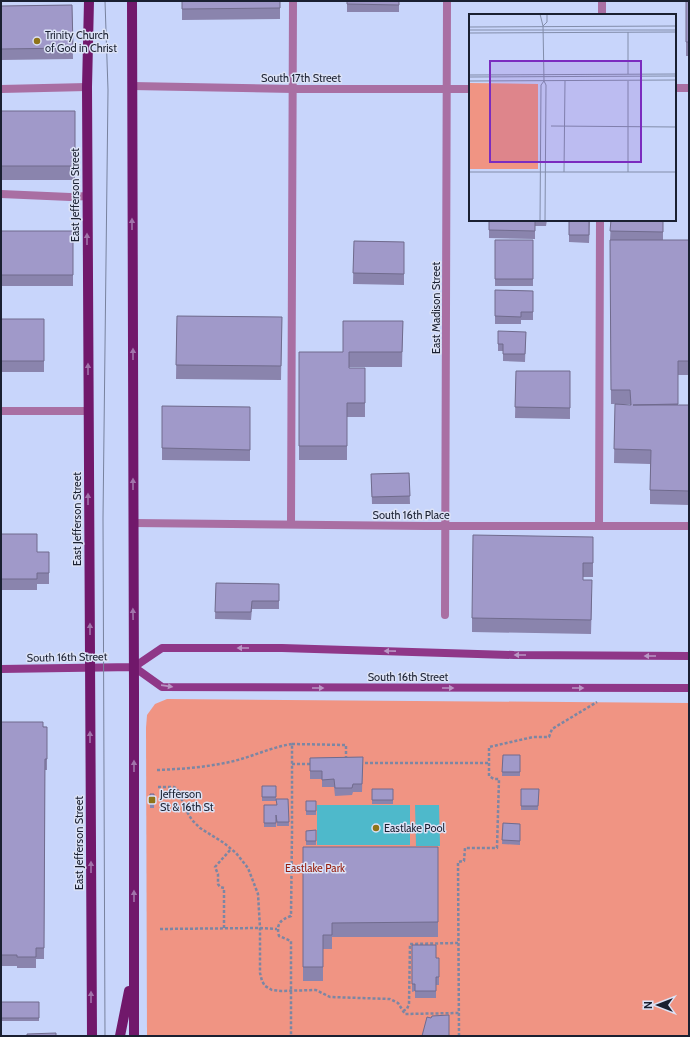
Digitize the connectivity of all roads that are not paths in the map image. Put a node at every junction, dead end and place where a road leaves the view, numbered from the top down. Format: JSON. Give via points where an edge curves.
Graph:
{"nodes":[{"id":1,"x":89,"y":1,"type":"edge"},
{"id":2,"x":132,"y":1,"type":"edge"},
{"id":3,"x":293,"y":1,"type":"edge"},
{"id":4,"x":447,"y":1,"type":"edge"},
{"id":5,"x":602,"y":1,"type":"edge"},
{"id":6,"x":602,"y":14,"type":"edge"},
{"id":7,"x":132,"y":86,"type":"junction"},
{"id":8,"x":87,"y":87,"type":"junction"},
{"id":9,"x":676,"y":88,"type":"edge"},
{"id":10,"x":689,"y":88,"type":"edge"},
{"id":11,"x":1,"y":89,"type":"edge"},
{"id":12,"x":293,"y":89,"type":"junction"},
{"id":13,"x":447,"y":89,"type":"junction"},
{"id":14,"x":469,"y":89,"type":"edge"},
{"id":15,"x":1,"y":194,"type":"edge"},
{"id":16,"x":87,"y":196,"type":"junction"},
{"id":17,"x":600,"y":221,"type":"edge"},
{"id":18,"x":1,"y":411,"type":"edge"},
{"id":19,"x":88,"y":411,"type":"junction"},
{"id":20,"x":133,"y":523,"type":"junction"},
{"id":21,"x":291,"y":524,"type":"junction"},
{"id":22,"x":446,"y":526,"type":"junction"},
{"id":23,"x":599,"y":526,"type":"junction"},
{"id":24,"x":689,"y":526,"type":"edge"},
{"id":25,"x":445,"y":615,"type":"dead end"},
{"id":26,"x":689,"y":656,"type":"edge"},
{"id":27,"x":134,"y":667,"type":"junction"},
{"id":28,"x":90,"y":668,"type":"junction"},
{"id":29,"x":1,"y":669,"type":"edge"},
{"id":30,"x":689,"y":688,"type":"edge"},
{"id":31,"x":134,"y":964,"type":"junction"},
{"id":32,"x":92,"y":1036,"type":"edge"},
{"id":33,"x":120,"y":1036,"type":"edge"},
{"id":34,"x":134,"y":1036,"type":"edge"}],
"edges":[{"from":1,"to":8,"type":"main road","name":"East Jefferson Street"},
{"from":2,"to":7,"type":"main road"},
{"from":3,"to":12,"type":"street"},
{"from":4,"to":13,"type":"street","name":"East Madison Street"},
{"from":5,"to":6,"type":"street"},
{"from":7,"to":12,"type":"street","name":"South 17th Street"},
{"from":20,"to":7,"type":"main road","one_way":true},
{"from":8,"to":11,"type":"street"},
{"from":8,"to":16,"type":"main road","name":"East Jefferson Street"},
{"from":9,"to":10,"type":"street"},
{"from":12,"to":13,"type":"street","name":"South 17th Street"},
{"from":12,"to":21,"type":"street"},
{"from":13,"to":14,"type":"street","name":"South 17th Street"},
{"from":13,"to":22,"type":"street","name":"East Madison Street"},
{"from":15,"to":16,"type":"street"},
{"from":19,"to":16,"type":"main road","name":"East Jefferson Street","one_way":true},
{"from":17,"to":23,"type":"street"},
{"from":18,"to":19,"type":"street"},
{"from":28,"to":19,"type":"main road","name":"East Jefferson Street","one_way":true},
{"from":20,"to":21,"type":"street","name":"South 16th Place"},
{"from":27,"to":20,"type":"main road","one_way":true},
{"from":21,"to":22,"type":"street","name":"South 16th Place"},
{"from":22,"to":23,"type":"street","name":"South 16th Place"},
{"from":22,"to":25,"type":"street","name":"East Madison Street"},
{"from":23,"to":24,"type":"street","name":"South 16th Place"},
{"from":26,"to":27,"type":"main road","one_way":true,"via":[[162,648]]},
{"from":27,"to":28,"type":"main road","name":"South 16th Street"},
{"from":27,"to":30,"type":"main road","name":"South 16th Street","one_way":true,"via":[[162,687]]},
{"from":31,"to":27,"type":"main road","one_way":true},
{"from":28,"to":29,"type":"main road","name":"South 16th Street"},
{"from":32,"to":28,"type":"main road","name":"East Jefferson Street","one_way":true},
{"from":31,"to":33,"type":"main road"},
{"from":31,"to":34,"type":"main road"}]}
